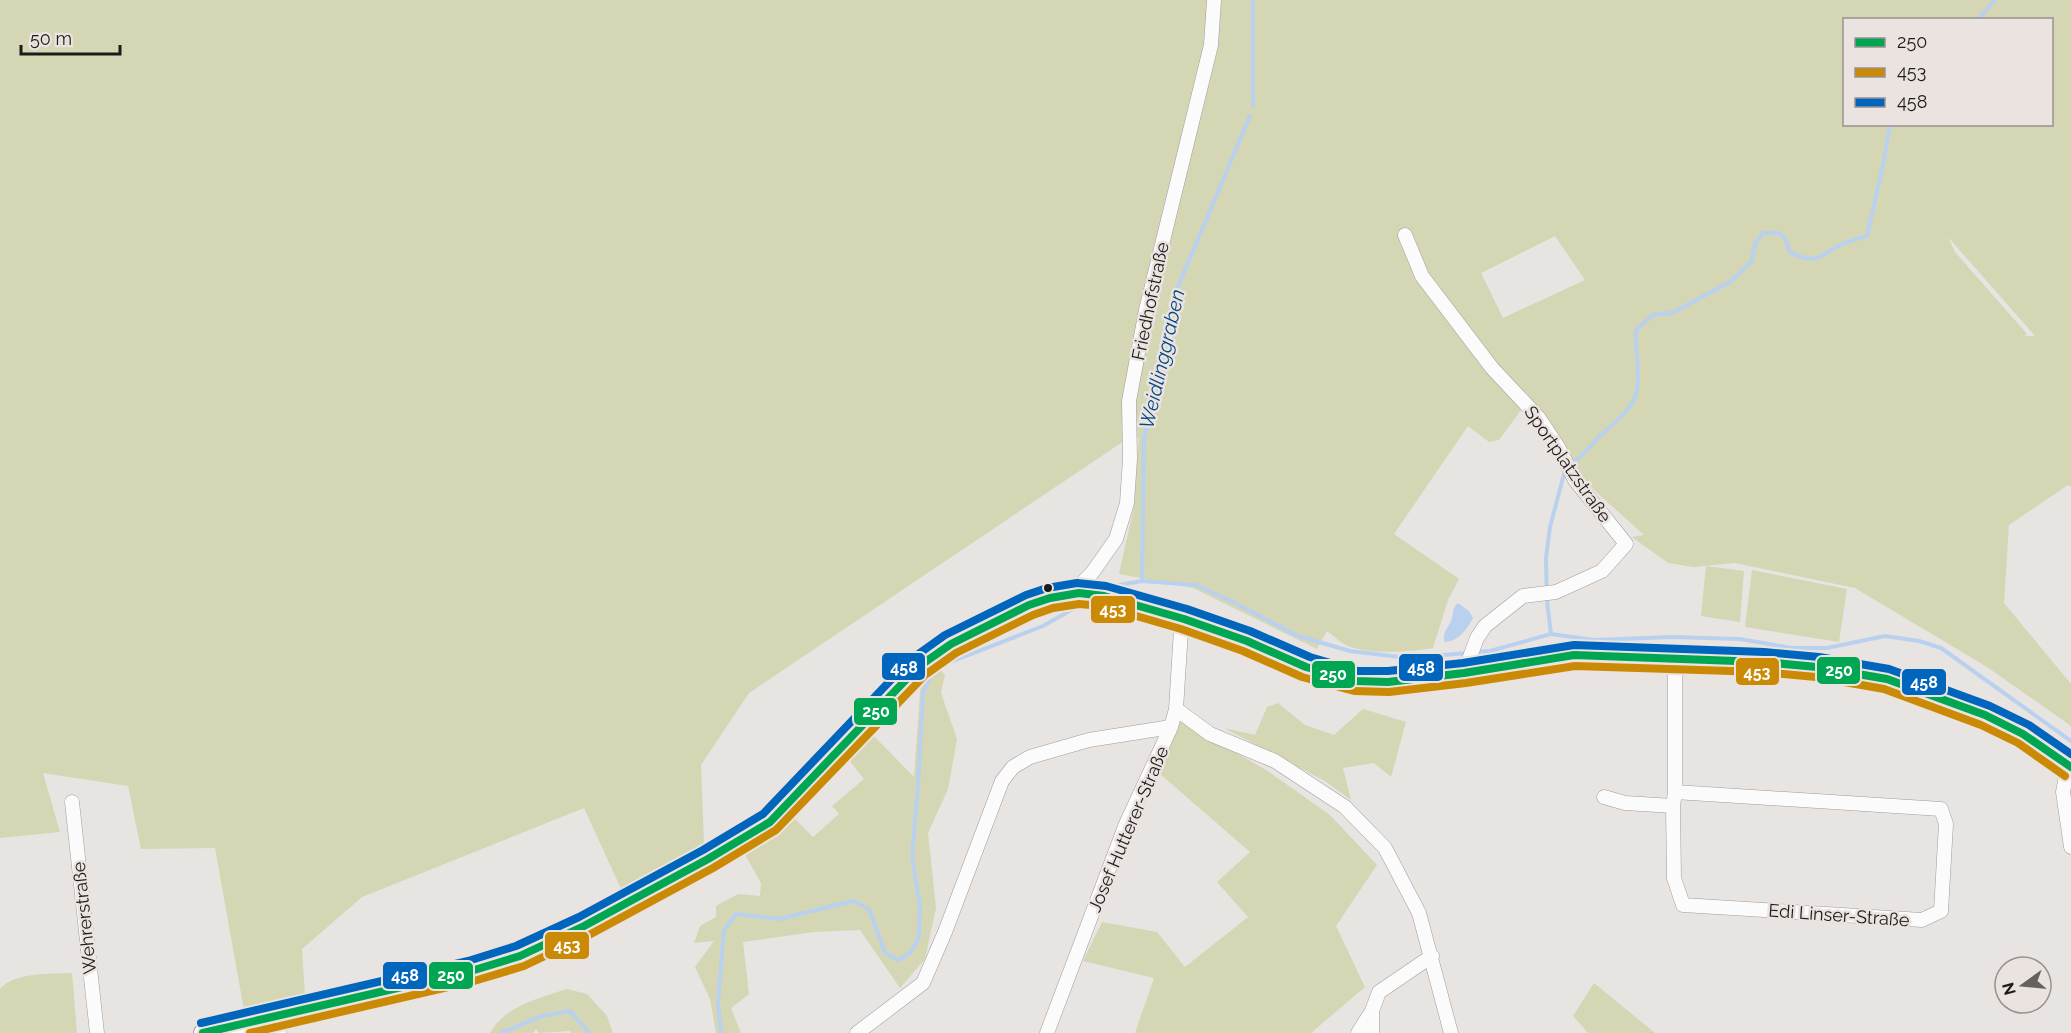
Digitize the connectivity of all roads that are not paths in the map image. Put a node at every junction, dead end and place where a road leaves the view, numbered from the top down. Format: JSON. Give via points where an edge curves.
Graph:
{"nodes":[{"id":1,"x":1214,"y":0,"type":"edge"},
{"id":2,"x":1405,"y":235,"type":"dead end"},
{"id":3,"x":1079,"y":593,"type":"junction"},
{"id":4,"x":1184,"y":619,"type":"junction"},
{"id":5,"x":1675,"y":659,"type":"junction"},
{"id":6,"x":1467,"y":666,"type":"junction"},
{"id":7,"x":1176,"y":709,"type":"junction"},
{"id":8,"x":1171,"y":727,"type":"junction"},
{"id":9,"x":2070,"y":766,"type":"edge"},
{"id":10,"x":1604,"y":797,"type":"dead end"},
{"id":11,"x":1674,"y":799,"type":"junction"},
{"id":12,"x":72,"y":802,"type":"dead end"},
{"id":13,"x":2071,"y":847,"type":"edge"},
{"id":14,"x":1432,"y":956,"type":"junction"},
{"id":15,"x":1372,"y":1011,"type":"junction"},
{"id":16,"x":278,"y":1027,"type":"edge"},
{"id":17,"x":97,"y":1033,"type":"edge"},
{"id":18,"x":203,"y":1033,"type":"edge"},
{"id":19,"x":857,"y":1033,"type":"edge"},
{"id":20,"x":1047,"y":1033,"type":"edge"},
{"id":21,"x":1358,"y":1033,"type":"edge"},
{"id":22,"x":1372,"y":1033,"type":"edge"},
{"id":23,"x":1451,"y":1033,"type":"edge"}],
"edges":[{"from":1,"to":3,"type":"street","name":"Friedhofstraße","via":[[1211,45],[1146,310],[1130,401],[1127,503],[1116,539],[1082,583]]},
{"from":2,"to":6,"type":"street","name":"Sportplatzstraße","via":[[1422,276],[1492,368],[1538,417],[1575,480],[1626,544],[1602,572],[1549,593],[1522,597],[1485,626]]},
{"from":3,"to":4,"type":"main road","via":[[1104,596]]},
{"from":3,"to":16,"type":"main road","via":[[1029,604],[951,644],[918,667],[770,822],[708,859],[520,956]]},
{"from":4,"to":6,"type":"main road","via":[[1306,667],[1356,681],[1388,682]]},
{"from":4,"to":7,"type":"street","name":"Josef Hutterer-Straße"},
{"from":5,"to":6,"type":"main road","via":[[1574,655]]},
{"from":5,"to":9,"type":"main road","via":[[1817,667],[1887,679],[1985,715]]},
{"from":5,"to":11,"type":"street","name":"Edi Linser-Straße"},
{"from":7,"to":8,"type":"street","name":"Josef Hutterer-Straße"},
{"from":7,"to":14,"type":"street","via":[[1210,734],[1275,761],[1345,807],[1385,848],[1419,913]]},
{"from":8,"to":19,"type":"street","via":[[1089,740],[1030,757],[1013,767],[1002,781],[923,983]]},
{"from":8,"to":20,"type":"street","name":"Josef Hutterer-Straße","via":[[1126,824]]},
{"from":9,"to":13,"type":"street","via":[[2063,792]]},
{"from":10,"to":11,"type":"street","name":"Edi Linser-Straße","via":[[1626,803]]},
{"from":11,"to":11,"type":"street","name":"Edi Linser-Straße","via":[[1941,809],[1946,824],[1941,911],[1922,920],[1683,905],[1674,878]]},
{"from":12,"to":17,"type":"street","name":"Wehrerstraße"},
{"from":14,"to":15,"type":"street","via":[[1379,992]]},
{"from":14,"to":23,"type":"street"},
{"from":15,"to":21,"type":"street"},
{"from":15,"to":22,"type":"street"},
{"from":16,"to":18,"type":"main road"}]}
